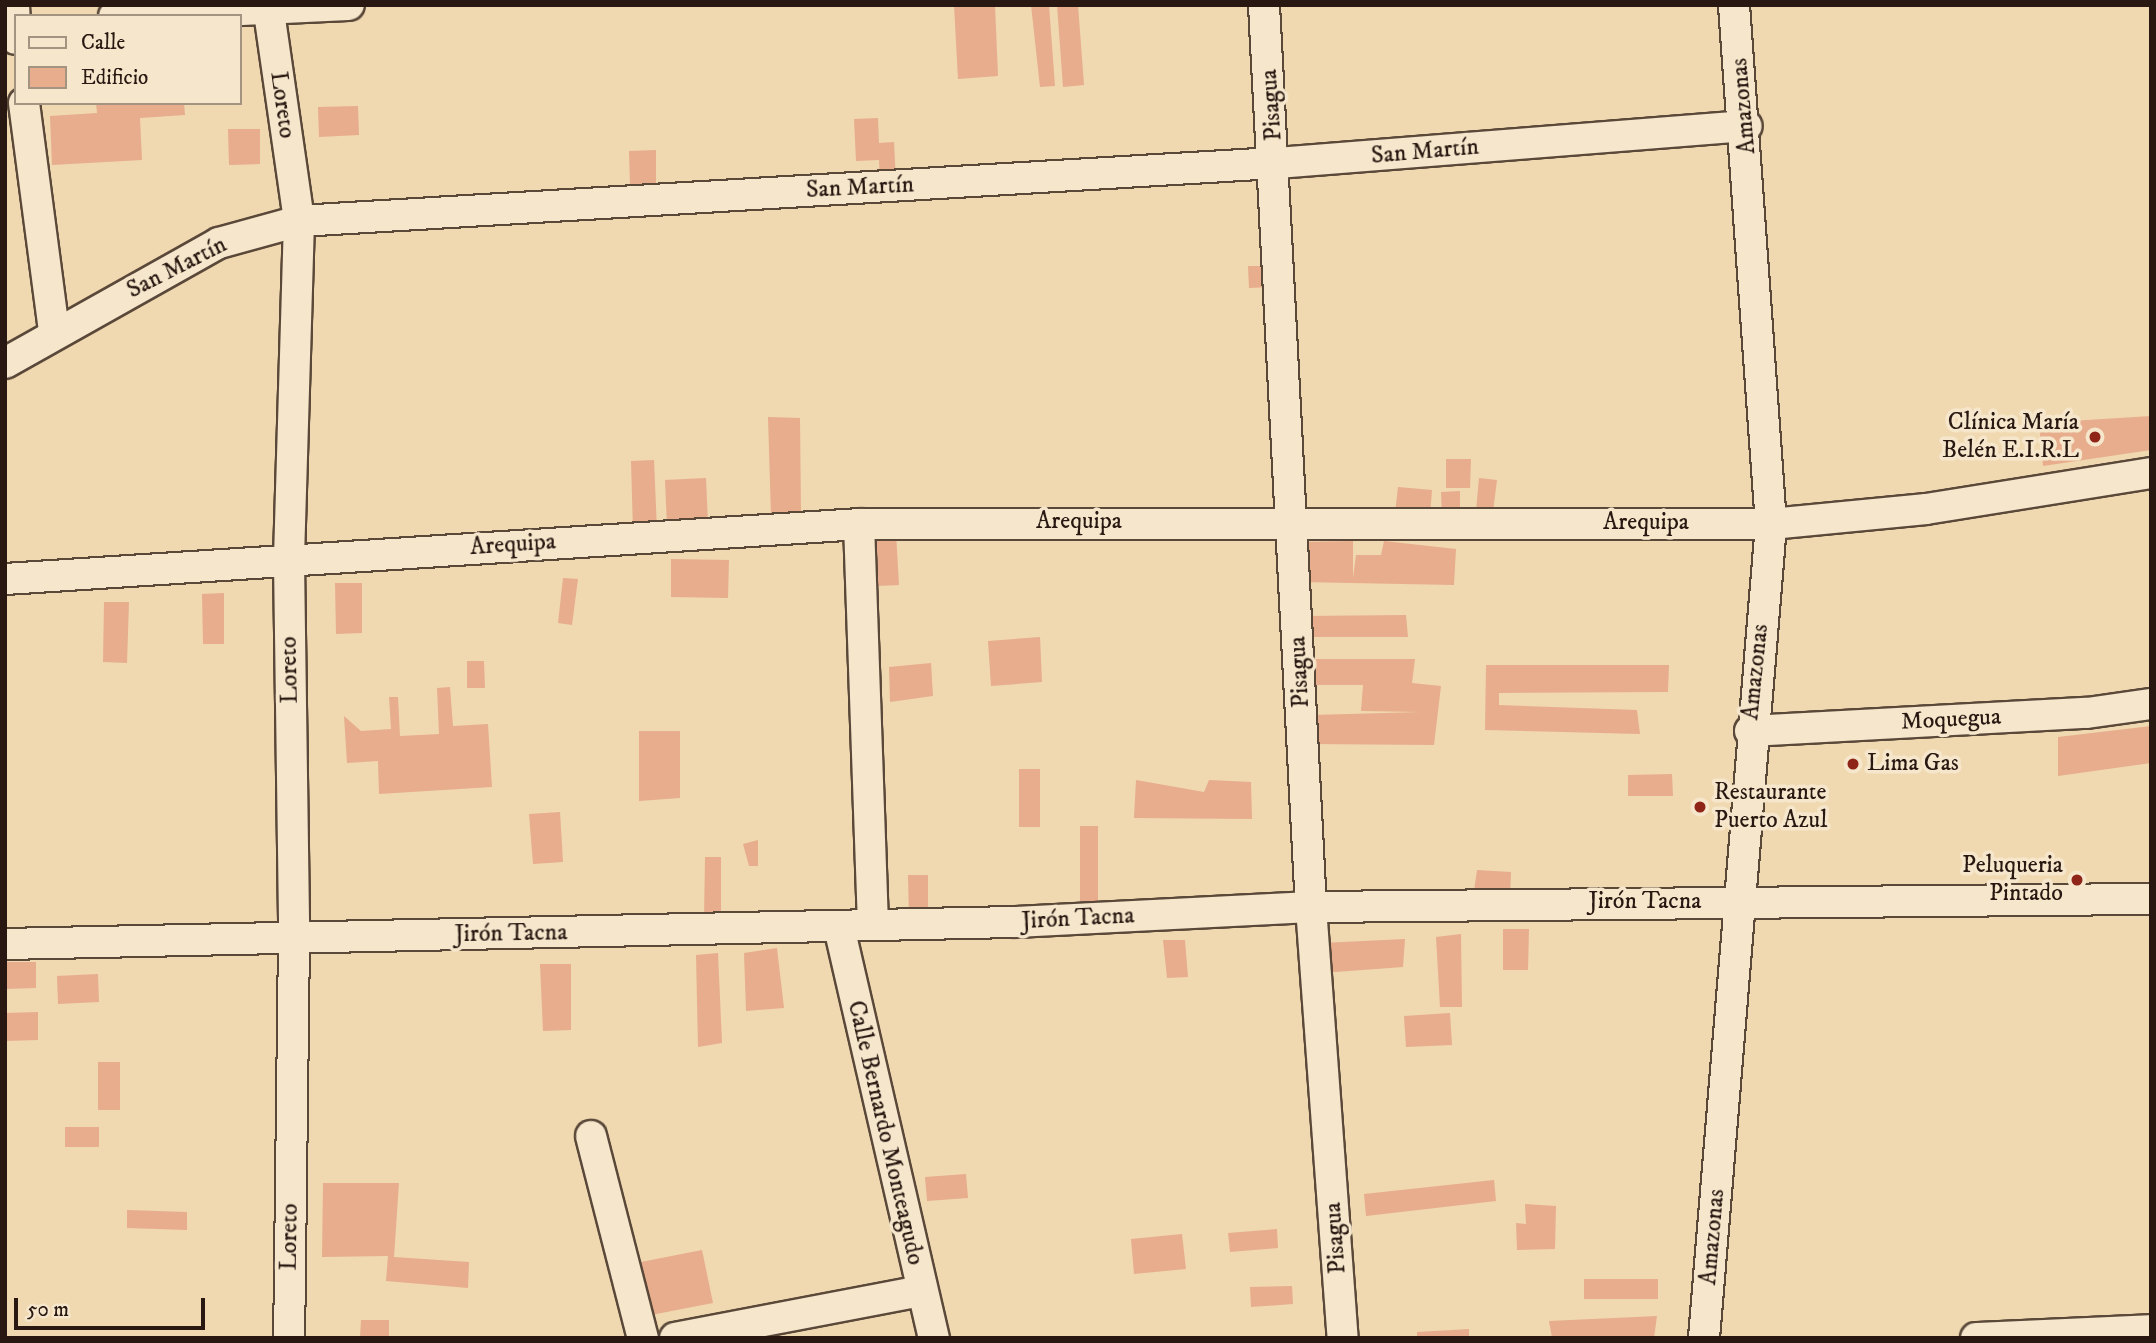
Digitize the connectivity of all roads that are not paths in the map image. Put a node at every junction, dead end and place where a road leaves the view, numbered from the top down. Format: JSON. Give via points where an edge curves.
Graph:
{"nodes":[{"id":1,"x":349,"y":5,"type":"edge"},
{"id":2,"x":1264,"y":5,"type":"edge"},
{"id":3,"x":1734,"y":5,"type":"edge"},
{"id":4,"x":267,"y":7,"type":"edge"},
{"id":5,"x":148,"y":14,"type":"edge"},
{"id":6,"x":24,"y":105,"type":"edge"},
{"id":7,"x":1747,"y":126,"type":"junction"},
{"id":8,"x":1276,"y":163,"type":"junction"},
{"id":9,"x":299,"y":221,"type":"junction"},
{"id":10,"x":54,"y":332,"type":"junction"},
{"id":11,"x":5,"y":363,"type":"edge"},
{"id":12,"x":2151,"y":473,"type":"edge"},
{"id":13,"x":1292,"y":521,"type":"junction"},
{"id":14,"x":859,"y":524,"type":"junction"},
{"id":15,"x":1771,"y":524,"type":"junction"},
{"id":16,"x":289,"y":561,"type":"junction"},
{"id":17,"x":5,"y":579,"type":"edge"},
{"id":18,"x":2151,"y":704,"type":"edge"},
{"id":19,"x":1750,"y":731,"type":"junction"},
{"id":20,"x":2151,"y":900,"type":"edge"},
{"id":21,"x":1743,"y":901,"type":"junction"},
{"id":22,"x":1311,"y":906,"type":"junction"},
{"id":23,"x":873,"y":924,"type":"junction"},
{"id":24,"x":839,"y":927,"type":"junction"},
{"id":25,"x":294,"y":938,"type":"junction"},
{"id":26,"x":5,"y":944,"type":"edge"},
{"id":27,"x":592,"y":1136,"type":"dead end"},
{"id":28,"x":921,"y":1291,"type":"junction"},
{"id":29,"x":2151,"y":1330,"type":"edge"},
{"id":30,"x":289,"y":1338,"type":"edge"},
{"id":31,"x":643,"y":1338,"type":"edge"},
{"id":32,"x":675,"y":1338,"type":"edge"},
{"id":33,"x":934,"y":1338,"type":"edge"},
{"id":34,"x":1343,"y":1338,"type":"edge"},
{"id":35,"x":1704,"y":1338,"type":"edge"},
{"id":36,"x":1976,"y":1338,"type":"edge"}],
"edges":[{"from":1,"to":4,"type":"street"},
{"from":2,"to":8,"type":"street","name":"Pisagua"},
{"from":3,"to":7,"type":"street","name":"Amazonas"},
{"from":4,"to":5,"type":"street"},
{"from":4,"to":9,"type":"street","name":"Loreto"},
{"from":6,"to":10,"type":"street"},
{"from":7,"to":8,"type":"street","name":"San Martín"},
{"from":7,"to":15,"type":"street","name":"Amazonas"},
{"from":8,"to":9,"type":"street","name":"San Martín"},
{"from":8,"to":13,"type":"street","name":"Pisagua"},
{"from":9,"to":10,"type":"street","name":"San Martín","via":[[219,243]]},
{"from":9,"to":16,"type":"street","name":"Loreto"},
{"from":10,"to":11,"type":"street","name":"San Martín"},
{"from":12,"to":15,"type":"street","name":"Arequipa","via":[[1926,509]]},
{"from":13,"to":14,"type":"street","name":"Arequipa"},
{"from":13,"to":15,"type":"street","name":"Arequipa"},
{"from":13,"to":22,"type":"street","name":"Pisagua"},
{"from":14,"to":16,"type":"street","name":"Arequipa"},
{"from":14,"to":23,"type":"street"},
{"from":15,"to":19,"type":"street","name":"Amazonas"},
{"from":16,"to":17,"type":"street","name":"Arequipa"},
{"from":16,"to":25,"type":"street","name":"Loreto"},
{"from":18,"to":19,"type":"street","name":"Moquegua"},
{"from":19,"to":21,"type":"street","name":"Amazonas"},
{"from":20,"to":21,"type":"street","name":"Jirón Tacna"},
{"from":21,"to":22,"type":"street","name":"Jirón Tacna"},
{"from":21,"to":35,"type":"street","name":"Amazonas"},
{"from":22,"to":23,"type":"street","name":"Jirón Tacna"},
{"from":22,"to":34,"type":"street","name":"Pisagua"},
{"from":23,"to":24,"type":"street","name":"Jirón Tacna"},
{"from":24,"to":25,"type":"street","name":"Jirón Tacna"},
{"from":24,"to":28,"type":"street","name":"Calle Bernardo Monteagudo"},
{"from":25,"to":26,"type":"street","name":"Jirón Tacna"},
{"from":25,"to":30,"type":"street","name":"Loreto"},
{"from":27,"to":31,"type":"street"},
{"from":28,"to":32,"type":"street"},
{"from":28,"to":33,"type":"street","name":"Calle Bernardo Monteagudo"},
{"from":29,"to":36,"type":"street"}]}
